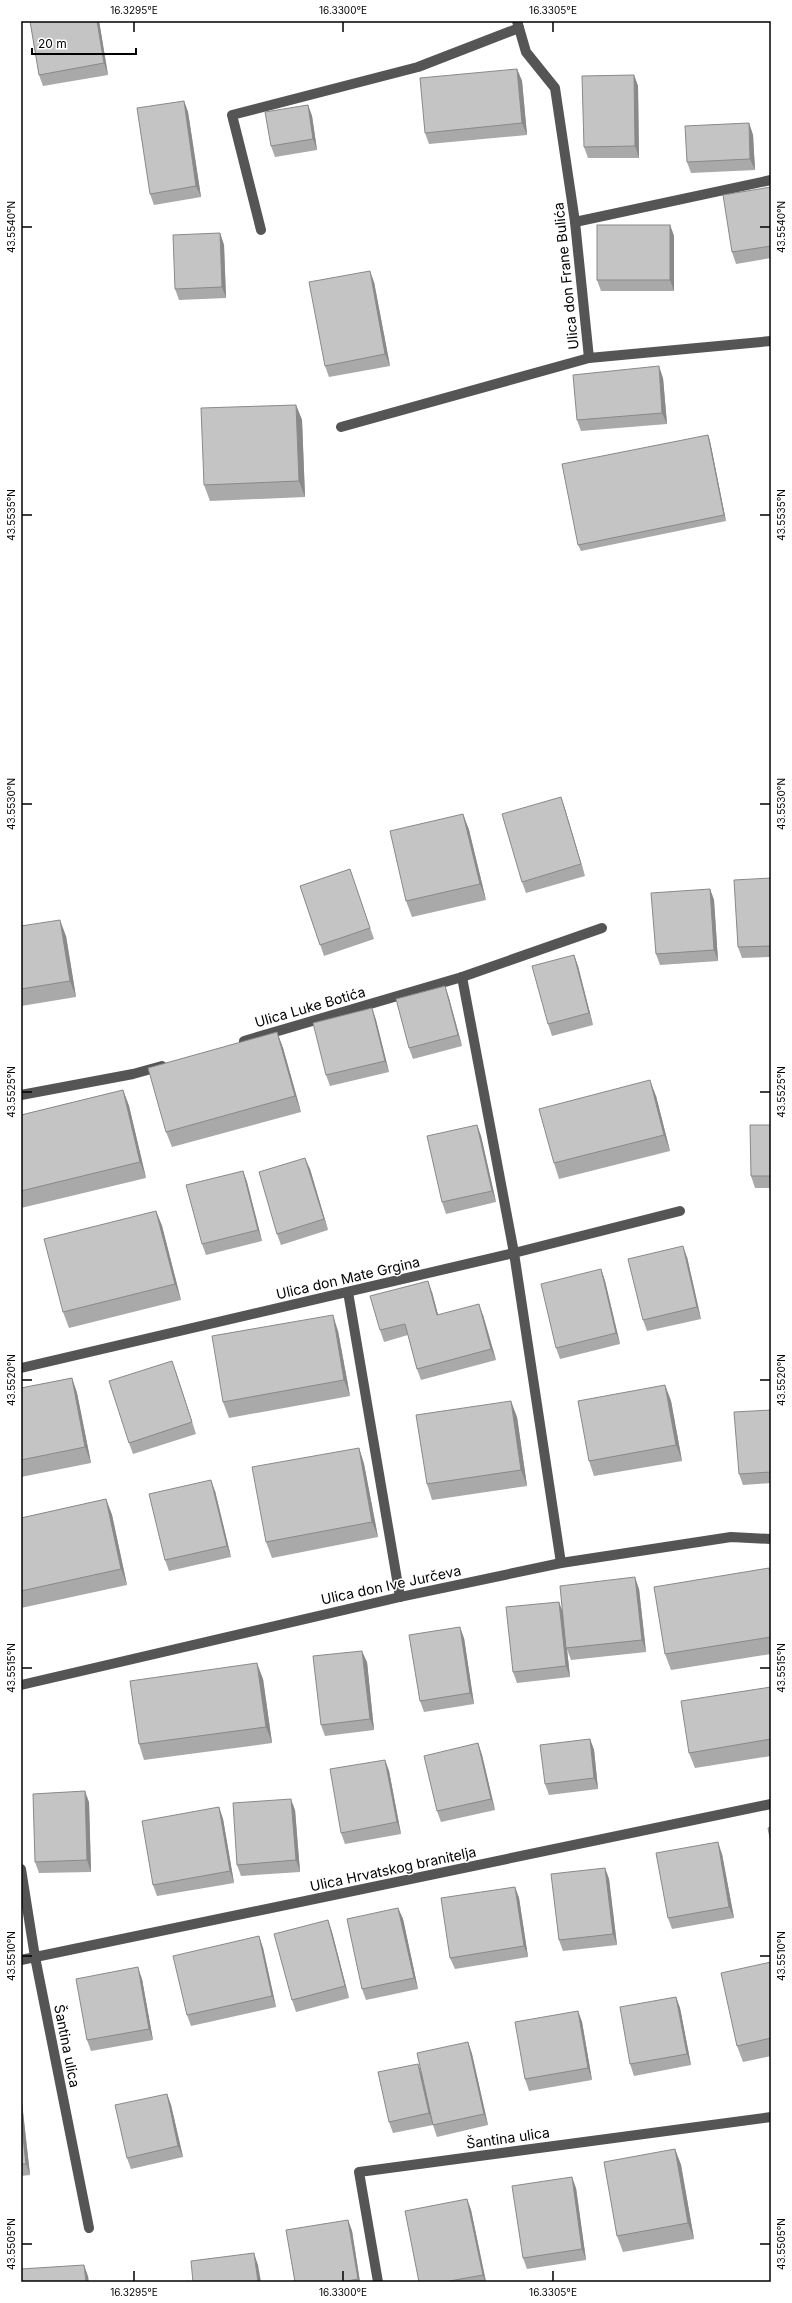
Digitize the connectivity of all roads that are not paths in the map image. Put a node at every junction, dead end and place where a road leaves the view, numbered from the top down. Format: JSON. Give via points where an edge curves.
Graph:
{"nodes":[{"id":1,"x":518,"y":25,"type":"edge"},
{"id":2,"x":771,"y":180,"type":"edge"},
{"id":3,"x":575,"y":222,"type":"junction"},
{"id":4,"x":261,"y":230,"type":"dead end"},
{"id":5,"x":771,"y":341,"type":"edge"},
{"id":6,"x":589,"y":358,"type":"junction"},
{"id":7,"x":341,"y":427,"type":"dead end"},
{"id":8,"x":602,"y":928,"type":"dead end"},
{"id":9,"x":462,"y":977,"type":"junction"},
{"id":10,"x":232,"y":1045,"type":"edge"},
{"id":11,"x":171,"y":1063,"type":"edge"},
{"id":12,"x":21,"y":1095,"type":"edge"},
{"id":13,"x":680,"y":1211,"type":"dead end"},
{"id":14,"x":514,"y":1253,"type":"junction"},
{"id":15,"x":348,"y":1292,"type":"junction"},
{"id":16,"x":21,"y":1368,"type":"edge"},
{"id":17,"x":771,"y":1539,"type":"edge"},
{"id":18,"x":561,"y":1563,"type":"junction"},
{"id":19,"x":400,"y":1597,"type":"junction"},
{"id":20,"x":21,"y":1685,"type":"edge"},
{"id":21,"x":771,"y":1804,"type":"edge"},
{"id":22,"x":21,"y":1869,"type":"edge"},
{"id":23,"x":35,"y":1958,"type":"junction"},
{"id":24,"x":21,"y":1960,"type":"edge"},
{"id":25,"x":771,"y":2117,"type":"edge"},
{"id":26,"x":89,"y":2228,"type":"dead end"},
{"id":27,"x":378,"y":2282,"type":"edge"}],
"edges":[{"from":1,"to":3,"type":"street","name":"Ulica don Frane Bulića","via":[[526,52],[555,88]]},
{"from":1,"to":4,"type":"street","via":[[418,67],[232,114]]},
{"from":2,"to":3,"type":"street"},
{"from":3,"to":6,"type":"street","name":"Ulica don Frane Bulića"},
{"from":5,"to":6,"type":"street","name":"Ulica don Frane Bulića"},
{"from":6,"to":7,"type":"street"},
{"from":8,"to":9,"type":"street","name":"Ulica Luke Botića"},
{"from":9,"to":10,"type":"street","name":"Ulica Luke Botića"},
{"from":9,"to":14,"type":"street"},
{"from":11,"to":12,"type":"street","via":[[133,1074]]},
{"from":13,"to":14,"type":"street","name":"Ulica don Mate Grgina"},
{"from":14,"to":15,"type":"street","name":"Ulica don Mate Grgina"},
{"from":14,"to":18,"type":"street"},
{"from":15,"to":16,"type":"street","name":"Ulica don Mate Grgina"},
{"from":15,"to":19,"type":"street"},
{"from":17,"to":18,"type":"street","name":"Ulica don Ive Jurčeva","via":[[731,1537]]},
{"from":18,"to":19,"type":"street","name":"Ulica don Ive Jurčeva"},
{"from":19,"to":20,"type":"street","name":"Ulica don Ive Jurčeva"},
{"from":21,"to":23,"type":"street","name":"Ulica Hrvatskog branitelja"},
{"from":22,"to":23,"type":"street","name":"Šantina ulica"},
{"from":23,"to":24,"type":"street","name":"Ulica Hrvatskog branitelja"},
{"from":23,"to":26,"type":"street","name":"Šantina ulica"},
{"from":25,"to":27,"type":"street","name":"Šantina ulica","via":[[359,2172]]}]}
